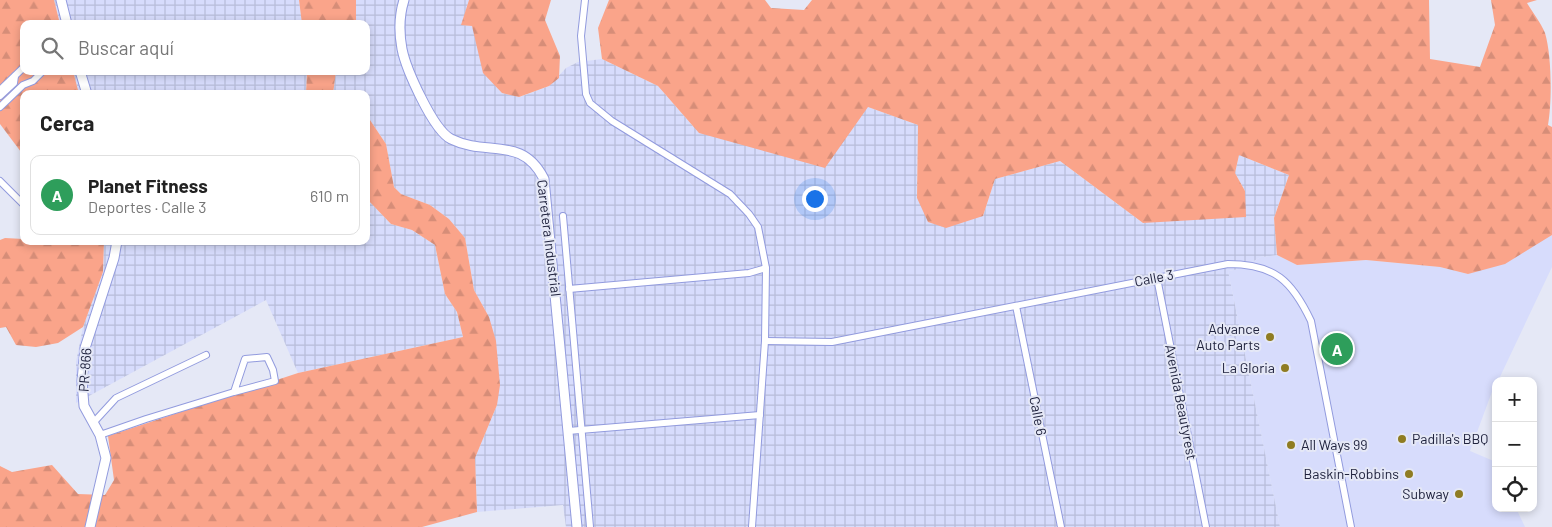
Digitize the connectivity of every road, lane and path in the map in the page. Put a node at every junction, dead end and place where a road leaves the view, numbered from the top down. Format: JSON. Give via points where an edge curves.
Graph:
{"nodes":[{"id":1,"x":61,"y":0,"type":"edge"},
{"id":2,"x":404,"y":0,"type":"edge"},
{"id":3,"x":585,"y":0,"type":"edge"},
{"id":4,"x":66,"y":20,"type":"edge"},
{"id":5,"x":20,"y":71,"type":"edge"},
{"id":6,"x":39,"y":75,"type":"edge"},
{"id":7,"x":81,"y":75,"type":"edge"},
{"id":8,"x":15,"y":76,"type":"junction"},
{"id":9,"x":23,"y":85,"type":"junction"},
{"id":10,"x":0,"y":90,"type":"edge"},
{"id":11,"x":85,"y":90,"type":"edge"},
{"id":12,"x":0,"y":96,"type":"edge"},
{"id":13,"x":0,"y":106,"type":"edge"},
{"id":14,"x":0,"y":181,"type":"edge"},
{"id":15,"x":20,"y":202,"type":"edge"},
{"id":16,"x":563,"y":216,"type":"dead end"},
{"id":17,"x":116,"y":245,"type":"edge"},
{"id":18,"x":766,"y":268,"type":"junction"},
{"id":19,"x":1157,"y":278,"type":"junction"},
{"id":20,"x":568,"y":290,"type":"junction"},
{"id":21,"x":1016,"y":306,"type":"junction"},
{"id":22,"x":765,"y":341,"type":"junction"},
{"id":23,"x":206,"y":355,"type":"dead end"},
{"id":24,"x":234,"y":392,"type":"junction"},
{"id":25,"x":760,"y":415,"type":"junction"},
{"id":26,"x":94,"y":422,"type":"junction"},
{"id":27,"x":582,"y":430,"type":"junction"},
{"id":28,"x":568,"y":431,"type":"junction"},
{"id":29,"x":100,"y":435,"type":"junction"},
{"id":30,"x":90,"y":527,"type":"edge"},
{"id":31,"x":577,"y":527,"type":"edge"},
{"id":32,"x":590,"y":527,"type":"edge"},
{"id":33,"x":752,"y":527,"type":"edge"},
{"id":34,"x":1061,"y":527,"type":"edge"},
{"id":35,"x":1206,"y":527,"type":"edge"},
{"id":36,"x":1351,"y":527,"type":"edge"}],
"edges":[{"from":1,"to":4,"type":"street"},
{"from":2,"to":28,"type":"street","name":"Carretera Industrial","via":[[399,31],[402,51],[418,91],[438,127],[448,138],[470,148],[512,150],[536,164],[544,179]]},
{"from":3,"to":18,"type":"street","via":[[581,36],[586,94],[590,103],[612,121],[730,194],[758,227]]},
{"from":5,"to":8,"type":"street"},
{"from":6,"to":9,"type":"street"},
{"from":7,"to":11,"type":"street"},
{"from":8,"to":9,"type":"street"},
{"from":8,"to":10,"type":"street"},
{"from":8,"to":12,"type":"street","via":[[14,83]]},
{"from":9,"to":13,"type":"street"},
{"from":14,"to":15,"type":"street"},
{"from":16,"to":20,"type":"street"},
{"from":17,"to":26,"type":"street","name":"PR-866","number":"PR-866","via":[[84,348],[84,406]]},
{"from":18,"to":20,"type":"street"},
{"from":18,"to":22,"type":"street"},
{"from":19,"to":21,"type":"street","name":"Calle 3"},
{"from":19,"to":35,"type":"street","name":"Avenida Beautyrest"},
{"from":19,"to":36,"type":"street","name":"Calle 3","via":[[1228,264],[1248,264],[1278,275],[1299,295],[1311,322]]},
{"from":20,"to":27,"type":"street"},
{"from":21,"to":22,"type":"street","name":"Calle 3","via":[[832,342]]},
{"from":21,"to":34,"type":"street","name":"Calle 6"},
{"from":22,"to":25,"type":"street"},
{"from":23,"to":26,"type":"street","via":[[116,398]]},
{"from":24,"to":24,"type":"street","via":[[245,359],[267,356],[275,381]]},
{"from":24,"to":29,"type":"street"},
{"from":25,"to":27,"type":"street"},
{"from":25,"to":33,"type":"street"},
{"from":26,"to":29,"type":"street","name":"PR-866","number":"PR-866"},
{"from":27,"to":28,"type":"street"},
{"from":27,"to":32,"type":"street"},
{"from":28,"to":31,"type":"street","name":"Carretera Industrial"},
{"from":29,"to":30,"type":"street","name":"PR-866","number":"PR-866","via":[[106,458]]}]}
